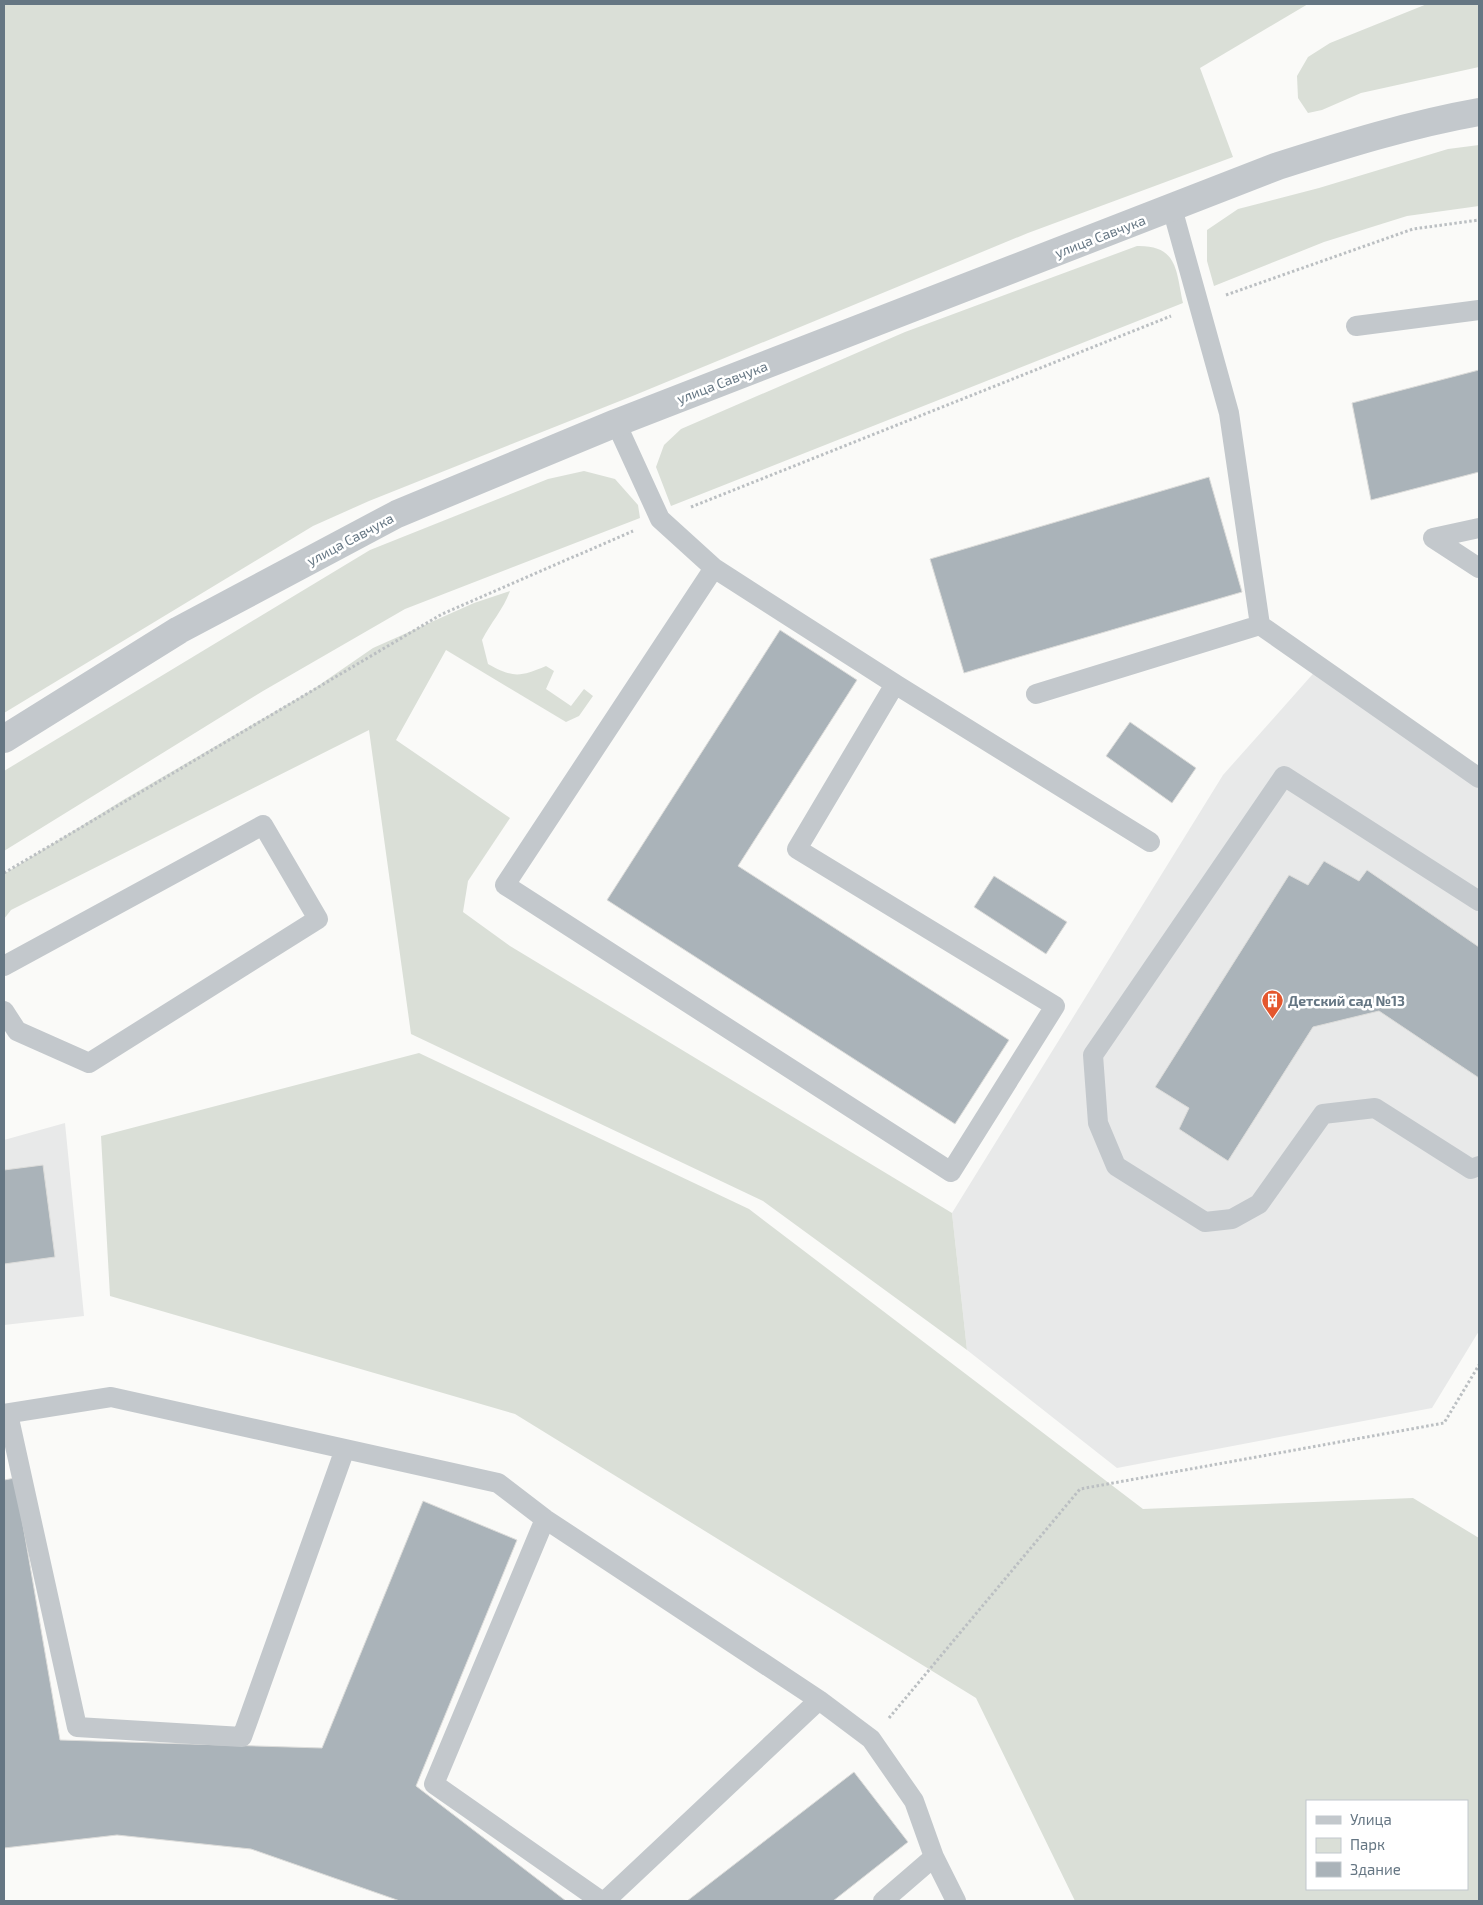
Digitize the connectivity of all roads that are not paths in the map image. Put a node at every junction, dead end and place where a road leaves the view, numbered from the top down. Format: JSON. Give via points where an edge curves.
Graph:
{"nodes":[{"id":1,"x":1479,"y":112,"type":"edge"},
{"id":2,"x":1172,"y":208,"type":"junction"},
{"id":3,"x":1479,"y":310,"type":"edge"},
{"id":4,"x":1356,"y":326,"type":"dead end"},
{"id":5,"x":616,"y":423,"type":"junction"},
{"id":6,"x":1479,"y":528,"type":"edge"},
{"id":7,"x":714,"y":568,"type":"junction"},
{"id":8,"x":1479,"y":568,"type":"edge"},
{"id":9,"x":1260,"y":625,"type":"junction"},
{"id":10,"x":895,"y":684,"type":"junction"},
{"id":11,"x":1036,"y":694,"type":"dead end"},
{"id":12,"x":4,"y":739,"type":"edge"},
{"id":13,"x":1479,"y":778,"type":"edge"},
{"id":14,"x":1150,"y":842,"type":"dead end"},
{"id":15,"x":1479,"y":901,"type":"edge"},
{"id":16,"x":4,"y":966,"type":"edge"},
{"id":17,"x":4,"y":1011,"type":"edge"},
{"id":18,"x":1479,"y":1166,"type":"edge"},
{"id":19,"x":6,"y":1414,"type":"edge"},
{"id":20,"x":345,"y":1449,"type":"junction"},
{"id":21,"x":545,"y":1519,"type":"junction"},
{"id":22,"x":819,"y":1700,"type":"junction"},
{"id":23,"x":934,"y":1857,"type":"junction"},
{"id":24,"x":603,"y":1901,"type":"edge"},
{"id":25,"x":883,"y":1901,"type":"edge"},
{"id":26,"x":956,"y":1901,"type":"edge"}],
"edges":[{"from":1,"to":2,"type":"street","name":"улица Савчука","via":[[1359,140],[1278,166]]},
{"from":2,"to":5,"type":"street","name":"улица Савчука"},
{"from":2,"to":9,"type":"lane","via":[[1229,413]]},
{"from":3,"to":4,"type":"lane"},
{"from":5,"to":7,"type":"lane","via":[[660,519]]},
{"from":5,"to":12,"type":"street","name":"улица Савчука","via":[[396,514],[179,630]]},
{"from":6,"to":8,"type":"lane","via":[[1433,538]]},
{"from":7,"to":10,"type":"lane"},
{"from":7,"to":10,"type":"lane","via":[[505,885],[951,1172],[1055,1006],[797,849]]},
{"from":9,"to":11,"type":"lane"},
{"from":9,"to":13,"type":"lane"},
{"from":10,"to":14,"type":"lane"},
{"from":15,"to":18,"type":"lane","via":[[1284,776],[1092,1055],[1098,1123],[1116,1166],[1205,1222],[1232,1219],[1259,1204],[1323,1114],[1375,1108],[1472,1169]]},
{"from":16,"to":17,"type":"lane","via":[[263,825],[318,919],[89,1063],[17,1030]]},
{"from":19,"to":20,"type":"lane","via":[[111,1397]]},
{"from":19,"to":20,"type":"lane","via":[[76,1727],[242,1737]]},
{"from":20,"to":21,"type":"lane","via":[[498,1483]]},
{"from":21,"to":22,"type":"lane"},
{"from":21,"to":24,"type":"lane","via":[[434,1784]]},
{"from":22,"to":23,"type":"lane","via":[[871,1739],[914,1801]]},
{"from":22,"to":24,"type":"lane"},
{"from":23,"to":25,"type":"lane"},
{"from":23,"to":26,"type":"lane"}]}
